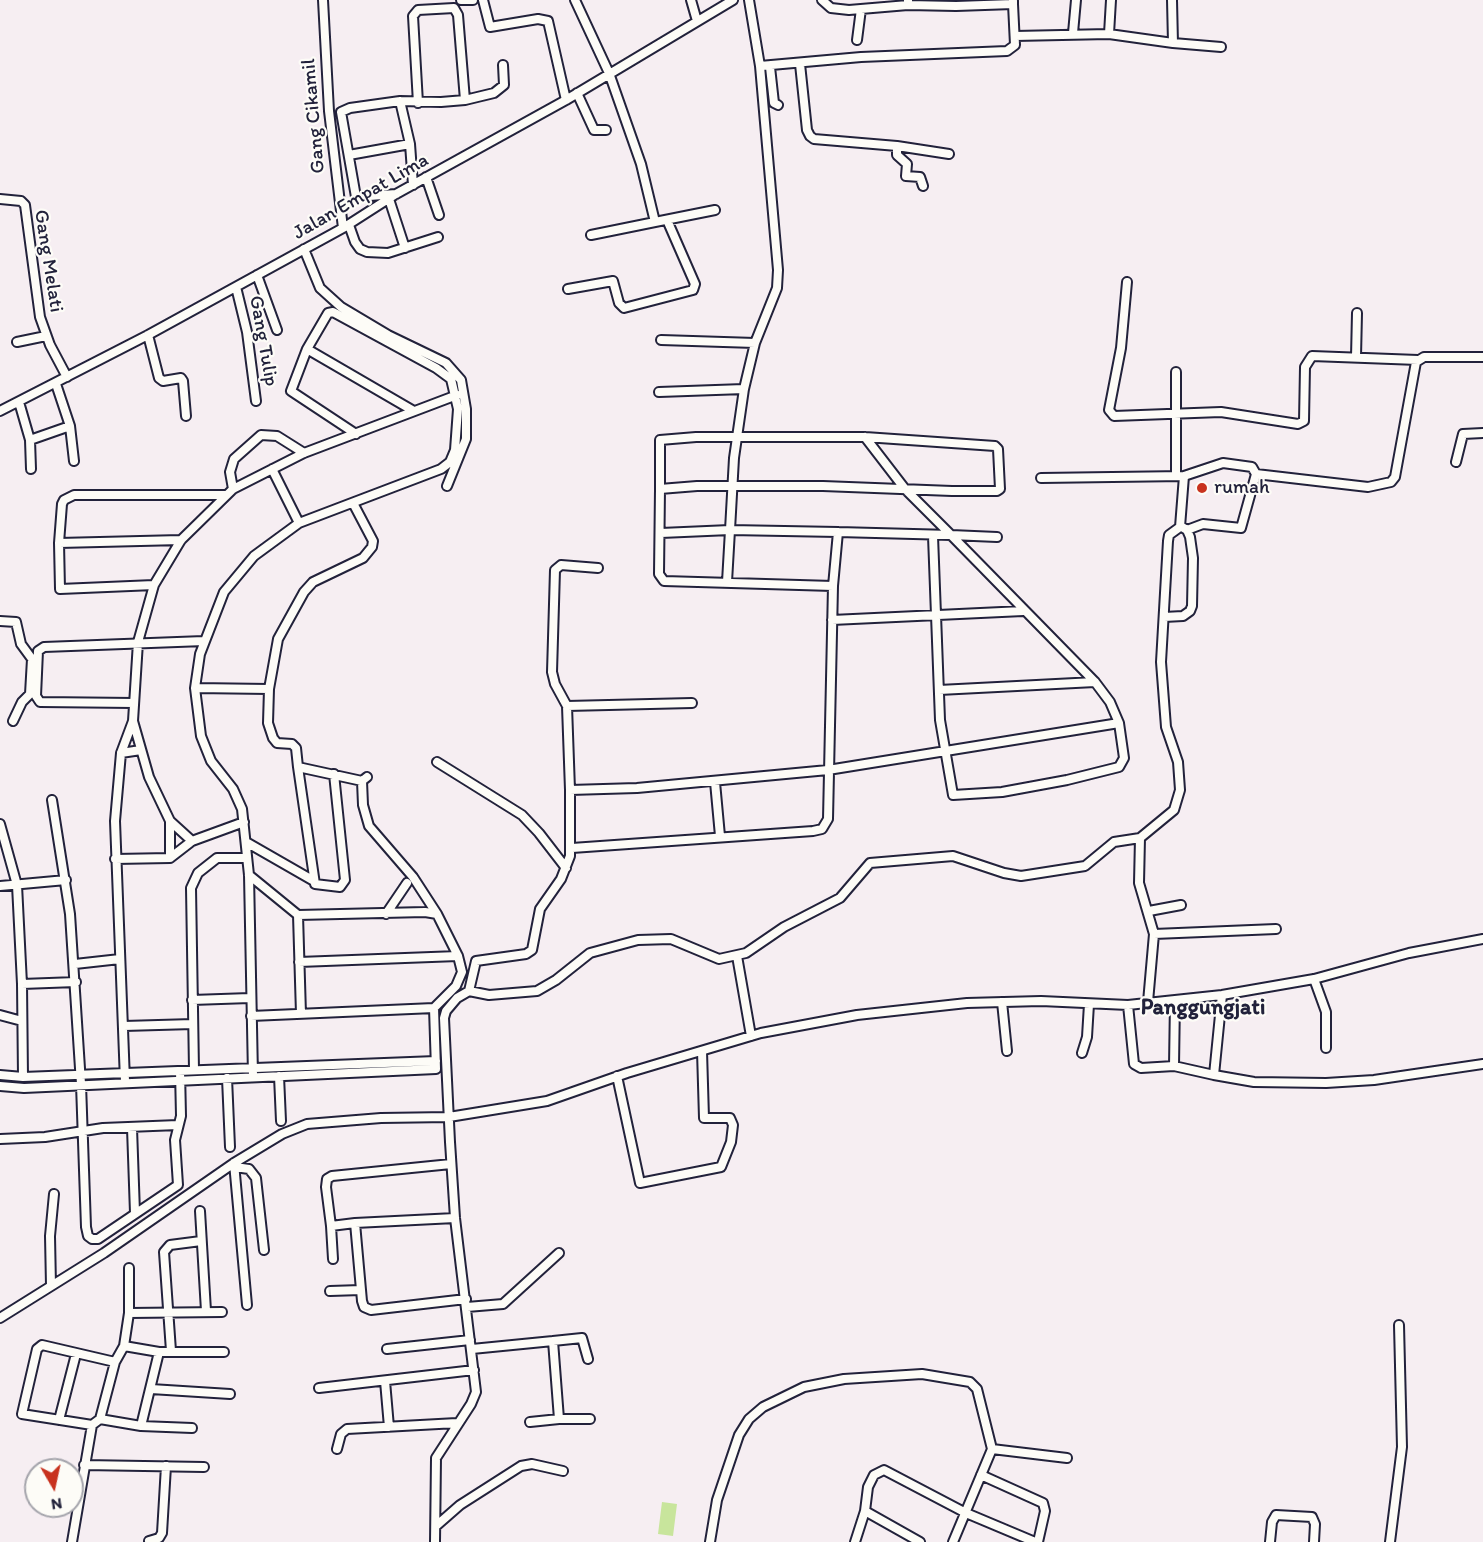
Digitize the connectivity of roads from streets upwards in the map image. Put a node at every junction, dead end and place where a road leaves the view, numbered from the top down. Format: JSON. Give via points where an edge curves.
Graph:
{"nodes":[{"id":1,"x":323,"y":0,"type":"edge"},
{"id":2,"x":461,"y":0,"type":"edge"},
{"id":3,"x":473,"y":0,"type":"edge"},
{"id":4,"x":483,"y":0,"type":"edge"},
{"id":5,"x":575,"y":0,"type":"edge"},
{"id":6,"x":691,"y":0,"type":"edge"},
{"id":7,"x":733,"y":0,"type":"edge"},
{"id":8,"x":749,"y":0,"type":"edge"},
{"id":9,"x":822,"y":0,"type":"edge"},
{"id":10,"x":1076,"y":0,"type":"edge"},
{"id":11,"x":1112,"y":0,"type":"edge"},
{"id":12,"x":1172,"y":0,"type":"edge"},
{"id":13,"x":908,"y":2,"type":"edge"},
{"id":14,"x":1013,"y":2,"type":"edge"},
{"id":15,"x":861,"y":9,"type":"junction"},
{"id":16,"x":698,"y":21,"type":"junction"},
{"id":17,"x":1073,"y":33,"type":"junction"},
{"id":18,"x":1109,"y":34,"type":"junction"},
{"id":19,"x":1016,"y":36,"type":"junction"},
{"id":20,"x":857,"y":40,"type":"dead end"},
{"id":21,"x":1173,"y":43,"type":"junction"},
{"id":22,"x":1221,"y":47,"type":"dead end"},
{"id":23,"x":800,"y":64,"type":"junction"},
{"id":24,"x":503,"y":65,"type":"dead end"},
{"id":25,"x":760,"y":66,"type":"junction"},
{"id":26,"x":770,"y":67,"type":"junction"},
{"id":27,"x":609,"y":73,"type":"junction"},
{"id":28,"x":577,"y":93,"type":"junction"},
{"id":29,"x":465,"y":99,"type":"junction"},
{"id":30,"x":566,"y":100,"type":"junction"},
{"id":31,"x":400,"y":101,"type":"junction"},
{"id":32,"x":418,"y":103,"type":"junction"},
{"id":33,"x":778,"y":105,"type":"dead end"},
{"id":34,"x":606,"y":130,"type":"dead end"},
{"id":35,"x":410,"y":144,"type":"junction"},
{"id":36,"x":897,"y":146,"type":"junction"},
{"id":37,"x":349,"y":154,"type":"junction"},
{"id":38,"x":949,"y":154,"type":"dead end"},
{"id":39,"x":426,"y":177,"type":"junction"},
{"id":40,"x":413,"y":185,"type":"junction"},
{"id":41,"x":923,"y":186,"type":"dead end"},
{"id":42,"x":392,"y":197,"type":"junction"},
{"id":43,"x":0,"y":199,"type":"edge"},
{"id":44,"x":715,"y":210,"type":"dead end"},
{"id":45,"x":439,"y":214,"type":"dead end"},
{"id":46,"x":667,"y":219,"type":"junction"},
{"id":47,"x":656,"y":222,"type":"junction"},
{"id":48,"x":346,"y":226,"type":"junction"},
{"id":49,"x":591,"y":235,"type":"dead end"},
{"id":50,"x":438,"y":237,"type":"dead end"},
{"id":51,"x":405,"y":248,"type":"junction"},
{"id":52,"x":304,"y":249,"type":"junction"},
{"id":53,"x":258,"y":274,"type":"junction"},
{"id":54,"x":1127,"y":282,"type":"dead end"},
{"id":55,"x":236,"y":287,"type":"junction"},
{"id":56,"x":568,"y":289,"type":"dead end"},
{"id":57,"x":1357,"y":313,"type":"dead end"},
{"id":58,"x":277,"y":330,"type":"dead end"},
{"id":59,"x":148,"y":335,"type":"junction"},
{"id":60,"x":46,"y":336,"type":"junction"},
{"id":61,"x":661,"y":340,"type":"dead end"},
{"id":62,"x":16,"y":342,"type":"dead end"},
{"id":63,"x":755,"y":343,"type":"junction"},
{"id":64,"x":307,"y":349,"type":"junction"},
{"id":65,"x":1356,"y":357,"type":"junction"},
{"id":66,"x":1483,"y":357,"type":"edge"},
{"id":67,"x":1418,"y":360,"type":"junction"},
{"id":68,"x":1176,"y":372,"type":"dead end"},
{"id":69,"x":67,"y":377,"type":"junction"},
{"id":70,"x":56,"y":384,"type":"junction"},
{"id":71,"x":744,"y":389,"type":"junction"},
{"id":72,"x":659,"y":392,"type":"dead end"},
{"id":73,"x":457,"y":395,"type":"junction"},
{"id":74,"x":256,"y":401,"type":"dead end"},
{"id":75,"x":19,"y":402,"type":"junction"},
{"id":76,"x":412,"y":410,"type":"junction"},
{"id":77,"x":0,"y":411,"type":"edge"},
{"id":78,"x":1174,"y":415,"type":"junction"},
{"id":79,"x":186,"y":416,"type":"dead end"},
{"id":80,"x":69,"y":426,"type":"junction"},
{"id":81,"x":1483,"y":433,"type":"edge"},
{"id":82,"x":356,"y":434,"type":"junction"},
{"id":83,"x":738,"y":436,"type":"junction"},
{"id":84,"x":865,"y":437,"type":"junction"},
{"id":85,"x":30,"y":440,"type":"junction"},
{"id":86,"x":304,"y":453,"type":"junction"},
{"id":87,"x":74,"y":461,"type":"dead end"},
{"id":88,"x":1456,"y":462,"type":"dead end"},
{"id":89,"x":32,"y":469,"type":"dead end"},
{"id":90,"x":272,"y":469,"type":"junction"},
{"id":91,"x":1256,"y":474,"type":"junction"},
{"id":92,"x":1180,"y":476,"type":"junction"},
{"id":93,"x":1041,"y":478,"type":"dead end"},
{"id":94,"x":447,"y":486,"type":"dead end"},
{"id":95,"x":733,"y":486,"type":"junction"},
{"id":96,"x":233,"y":489,"type":"junction"},
{"id":97,"x":660,"y":489,"type":"junction"},
{"id":98,"x":905,"y":489,"type":"junction"},
{"id":99,"x":226,"y":495,"type":"junction"},
{"id":100,"x":353,"y":503,"type":"junction"},
{"id":101,"x":299,"y":523,"type":"junction"},
{"id":102,"x":1184,"y":528,"type":"junction"},
{"id":103,"x":730,"y":530,"type":"junction"},
{"id":104,"x":838,"y":532,"type":"junction"},
{"id":105,"x":661,"y":533,"type":"junction"},
{"id":106,"x":951,"y":535,"type":"junction"},
{"id":107,"x":933,"y":536,"type":"junction"},
{"id":108,"x":997,"y":537,"type":"dead end"},
{"id":109,"x":181,"y":540,"type":"junction"},
{"id":110,"x":59,"y":543,"type":"junction"},
{"id":111,"x":598,"y":568,"type":"dead end"},
{"id":112,"x":727,"y":582,"type":"junction"},
{"id":113,"x":154,"y":585,"type":"junction"},
{"id":114,"x":833,"y":586,"type":"junction"},
{"id":115,"x":1023,"y":611,"type":"junction"},
{"id":116,"x":936,"y":616,"type":"junction"},
{"id":117,"x":1164,"y":617,"type":"junction"},
{"id":118,"x":832,"y":620,"type":"junction"},
{"id":119,"x":0,"y":621,"type":"edge"},
{"id":120,"x":204,"y":640,"type":"junction"},
{"id":121,"x":138,"y":642,"type":"junction"},
{"id":122,"x":1095,"y":682,"type":"junction"},
{"id":123,"x":195,"y":688,"type":"junction"},
{"id":124,"x":268,"y":689,"type":"junction"},
{"id":125,"x":939,"y":690,"type":"junction"},
{"id":126,"x":134,"y":703,"type":"junction"},
{"id":127,"x":692,"y":703,"type":"dead end"},
{"id":128,"x":567,"y":706,"type":"junction"},
{"id":129,"x":13,"y":721,"type":"dead end"},
{"id":130,"x":133,"y":721,"type":"junction"},
{"id":131,"x":1119,"y":723,"type":"junction"},
{"id":132,"x":141,"y":750,"type":"junction"},
{"id":133,"x":944,"y":752,"type":"junction"},
{"id":134,"x":121,"y":753,"type":"junction"},
{"id":135,"x":437,"y":762,"type":"dead end"},
{"id":136,"x":298,"y":767,"type":"junction"},
{"id":137,"x":828,"y":770,"type":"junction"},
{"id":138,"x":334,"y":774,"type":"junction"},
{"id":139,"x":715,"y":782,"type":"junction"},
{"id":140,"x":570,"y":790,"type":"junction"},
{"id":141,"x":52,"y":800,"type":"dead end"},
{"id":142,"x":170,"y":821,"type":"junction"},
{"id":143,"x":244,"y":822,"type":"junction"},
{"id":144,"x":0,"y":824,"type":"edge"},
{"id":145,"x":720,"y":836,"type":"junction"},
{"id":146,"x":1140,"y":838,"type":"junction"},
{"id":147,"x":2,"y":840,"type":"edge"},
{"id":148,"x":192,"y":841,"type":"junction"},
{"id":149,"x":246,"y":842,"type":"junction"},
{"id":150,"x":572,"y":848,"type":"junction"},
{"id":151,"x":170,"y":858,"type":"junction"},
{"id":152,"x":247,"y":858,"type":"junction"},
{"id":153,"x":115,"y":859,"type":"junction"},
{"id":154,"x":566,"y":868,"type":"junction"},
{"id":155,"x":249,"y":875,"type":"junction"},
{"id":156,"x":66,"y":880,"type":"junction"},
{"id":157,"x":314,"y":881,"type":"junction"},
{"id":158,"x":407,"y":883,"type":"dead end"},
{"id":159,"x":17,"y":885,"type":"junction"},
{"id":160,"x":0,"y":886,"type":"edge"},
{"id":161,"x":1181,"y":905,"type":"dead end"},
{"id":162,"x":1149,"y":911,"type":"junction"},
{"id":163,"x":386,"y":914,"type":"junction"},
{"id":164,"x":436,"y":914,"type":"junction"},
{"id":165,"x":298,"y":915,"type":"junction"},
{"id":166,"x":1276,"y":929,"type":"dead end"},
{"id":167,"x":1154,"y":934,"type":"junction"},
{"id":168,"x":1483,"y":939,"type":"edge"},
{"id":169,"x":458,"y":956,"type":"junction"},
{"id":170,"x":737,"y":956,"type":"junction"},
{"id":171,"x":120,"y":959,"type":"junction"},
{"id":172,"x":299,"y":962,"type":"junction"},
{"id":173,"x":75,"y":964,"type":"junction"},
{"id":174,"x":1314,"y":979,"type":"junction"},
{"id":175,"x":76,"y":982,"type":"junction"},
{"id":176,"x":22,"y":984,"type":"junction"},
{"id":177,"x":469,"y":991,"type":"junction"},
{"id":178,"x":1222,"y":995,"type":"junction"},
{"id":179,"x":250,"y":998,"type":"junction"},
{"id":180,"x":192,"y":1000,"type":"junction"},
{"id":181,"x":1175,"y":1000,"type":"junction"},
{"id":182,"x":1002,"y":1002,"type":"junction"},
{"id":183,"x":1148,"y":1002,"type":"junction"},
{"id":184,"x":1089,"y":1004,"type":"junction"},
{"id":185,"x":1128,"y":1005,"type":"junction"},
{"id":186,"x":434,"y":1008,"type":"junction"},
{"id":187,"x":0,"y":1014,"type":"edge"},
{"id":188,"x":301,"y":1014,"type":"junction"},
{"id":189,"x":250,"y":1016,"type":"junction"},
{"id":190,"x":22,"y":1021,"type":"junction"},
{"id":191,"x":193,"y":1024,"type":"junction"},
{"id":192,"x":124,"y":1026,"type":"junction"},
{"id":193,"x":751,"y":1036,"type":"junction"},
{"id":194,"x":1326,"y":1048,"type":"dead end"},
{"id":195,"x":702,"y":1051,"type":"junction"},
{"id":196,"x":1007,"y":1051,"type":"dead end"},
{"id":197,"x":1082,"y":1053,"type":"dead end"},
{"id":198,"x":1483,"y":1064,"type":"edge"},
{"id":199,"x":436,"y":1065,"type":"junction"},
{"id":200,"x":1174,"y":1066,"type":"junction"},
{"id":201,"x":252,"y":1067,"type":"junction"},
{"id":202,"x":194,"y":1070,"type":"junction"},
{"id":203,"x":0,"y":1075,"type":"edge"},
{"id":204,"x":180,"y":1075,"type":"junction"},
{"id":205,"x":1214,"y":1075,"type":"junction"},
{"id":206,"x":279,"y":1076,"type":"junction"},
{"id":207,"x":617,"y":1076,"type":"junction"},
{"id":208,"x":24,"y":1077,"type":"junction"},
{"id":209,"x":125,"y":1077,"type":"junction"},
{"id":210,"x":253,"y":1077,"type":"junction"},
{"id":211,"x":227,"y":1078,"type":"junction"},
{"id":212,"x":81,"y":1079,"type":"junction"},
{"id":213,"x":0,"y":1086,"type":"edge"},
{"id":214,"x":449,"y":1117,"type":"junction"},
{"id":215,"x":281,"y":1121,"type":"dead end"},
{"id":216,"x":178,"y":1125,"type":"junction"},
{"id":217,"x":132,"y":1128,"type":"junction"},
{"id":218,"x":82,"y":1130,"type":"junction"},
{"id":219,"x":0,"y":1139,"type":"edge"},
{"id":220,"x":230,"y":1147,"type":"dead end"},
{"id":221,"x":451,"y":1164,"type":"junction"},
{"id":222,"x":234,"y":1165,"type":"junction"},
{"id":223,"x":54,"y":1194,"type":"dead end"},
{"id":224,"x":200,"y":1211,"type":"dead end"},
{"id":225,"x":135,"y":1213,"type":"junction"},
{"id":226,"x":455,"y":1218,"type":"junction"},
{"id":227,"x":355,"y":1223,"type":"junction"},
{"id":228,"x":331,"y":1226,"type":"junction"},
{"id":229,"x":201,"y":1241,"type":"junction"},
{"id":230,"x":264,"y":1250,"type":"dead end"},
{"id":231,"x":559,"y":1253,"type":"dead end"},
{"id":232,"x":333,"y":1259,"type":"dead end"},
{"id":233,"x":129,"y":1268,"type":"dead end"},
{"id":234,"x":51,"y":1286,"type":"junction"},
{"id":235,"x":361,"y":1290,"type":"junction"},
{"id":236,"x":330,"y":1291,"type":"dead end"},
{"id":237,"x":467,"y":1303,"type":"junction"},
{"id":238,"x":247,"y":1305,"type":"dead end"},
{"id":239,"x":168,"y":1311,"type":"junction"},
{"id":240,"x":206,"y":1311,"type":"junction"},
{"id":241,"x":222,"y":1312,"type":"dead end"},
{"id":242,"x":129,"y":1313,"type":"junction"},
{"id":243,"x":0,"y":1318,"type":"edge"},
{"id":244,"x":1400,"y":1325,"type":"dead end"},
{"id":245,"x":471,"y":1340,"type":"junction"},
{"id":246,"x":553,"y":1341,"type":"junction"},
{"id":247,"x":124,"y":1346,"type":"junction"},
{"id":248,"x":387,"y":1349,"type":"dead end"},
{"id":249,"x":472,"y":1349,"type":"junction"},
{"id":250,"x":171,"y":1351,"type":"junction"},
{"id":251,"x":159,"y":1352,"type":"junction"},
{"id":252,"x":224,"y":1352,"type":"dead end"},
{"id":253,"x":76,"y":1354,"type":"junction"},
{"id":254,"x":588,"y":1359,"type":"dead end"},
{"id":255,"x":115,"y":1362,"type":"junction"},
{"id":256,"x":474,"y":1370,"type":"junction"},
{"id":257,"x":385,"y":1381,"type":"junction"},
{"id":258,"x":319,"y":1388,"type":"dead end"},
{"id":259,"x":151,"y":1389,"type":"junction"},
{"id":260,"x":230,"y":1394,"type":"dead end"},
{"id":261,"x":100,"y":1419,"type":"junction"},
{"id":262,"x":559,"y":1419,"type":"junction"},
{"id":263,"x":590,"y":1419,"type":"dead end"},
{"id":264,"x":59,"y":1420,"type":"junction"},
{"id":265,"x":530,"y":1422,"type":"dead end"},
{"id":266,"x":457,"y":1423,"type":"junction"},
{"id":267,"x":92,"y":1425,"type":"junction"},
{"id":268,"x":141,"y":1426,"type":"junction"},
{"id":269,"x":389,"y":1427,"type":"junction"},
{"id":270,"x":192,"y":1428,"type":"dead end"},
{"id":271,"x":338,"y":1449,"type":"dead end"},
{"id":272,"x":992,"y":1449,"type":"junction"},
{"id":273,"x":1066,"y":1458,"type":"dead end"},
{"id":274,"x":84,"y":1465,"type":"joint"},
{"id":275,"x":166,"y":1466,"type":"junction"},
{"id":276,"x":204,"y":1467,"type":"dead end"},
{"id":277,"x":563,"y":1471,"type":"dead end"},
{"id":278,"x":981,"y":1475,"type":"junction"},
{"id":279,"x":865,"y":1511,"type":"junction"},
{"id":280,"x":966,"y":1513,"type":"junction"},
{"id":281,"x":76,"y":1518,"type":"edge"},
{"id":282,"x":436,"y":1526,"type":"junction"},
{"id":283,"x":148,"y":1541,"type":"edge"},
{"id":284,"x":72,"y":1542,"type":"edge"},
{"id":285,"x":435,"y":1542,"type":"edge"},
{"id":286,"x":710,"y":1542,"type":"edge"},
{"id":287,"x":855,"y":1542,"type":"edge"},
{"id":288,"x":920,"y":1542,"type":"edge"},
{"id":289,"x":953,"y":1542,"type":"edge"},
{"id":290,"x":1037,"y":1542,"type":"edge"},
{"id":291,"x":1270,"y":1542,"type":"edge"},
{"id":292,"x":1314,"y":1542,"type":"edge"},
{"id":293,"x":1390,"y":1542,"type":"edge"}],
"edges":[{"from":1,"to":48,"type":"street","name":"Gang Cikamil","via":[[329,111]]},
{"from":2,"to":3,"type":"street"},
{"from":4,"to":30,"type":"street","via":[[490,27],[537,19],[548,21]]},
{"from":5,"to":27,"type":"street"},
{"from":6,"to":16,"type":"street"},
{"from":7,"to":16,"type":"street","name":"Jalan Empat Lima"},
{"from":8,"to":25,"type":"street"},
{"from":9,"to":15,"type":"street","via":[[831,8]]},
{"from":10,"to":17,"type":"street"},
{"from":11,"to":18,"type":"street"},
{"from":12,"to":21,"type":"street"},
{"from":13,"to":14,"type":"street"},
{"from":13,"to":15,"type":"street"},
{"from":14,"to":19,"type":"street"},
{"from":15,"to":20,"type":"street"},
{"from":16,"to":27,"type":"street","name":"Jalan Empat Lima"},
{"from":17,"to":18,"type":"street"},
{"from":17,"to":19,"type":"street"},
{"from":18,"to":21,"type":"street"},
{"from":19,"to":23,"type":"street","via":[[1015,45],[1007,51],[861,57]]},
{"from":21,"to":22,"type":"street"},
{"from":23,"to":26,"type":"street"},
{"from":23,"to":36,"type":"street","via":[[810,136]]},
{"from":24,"to":29,"type":"street","via":[[501,90]]},
{"from":25,"to":26,"type":"street"},
{"from":25,"to":63,"type":"street","via":[[778,270],[777,288]]},
{"from":26,"to":33,"type":"street","via":[[774,103]]},
{"from":27,"to":28,"type":"street","name":"Jalan Empat Lima"},
{"from":27,"to":47,"type":"street","via":[[641,164]]},
{"from":28,"to":30,"type":"street","name":"Jalan Empat Lima"},
{"from":28,"to":34,"type":"street","via":[[594,130]]},
{"from":29,"to":32,"type":"street"},
{"from":29,"to":32,"type":"street","via":[[458,15],[454,8],[418,10],[413,16]]},
{"from":30,"to":39,"type":"street","name":"Jalan Empat Lima"},
{"from":31,"to":32,"type":"street"},
{"from":31,"to":35,"type":"street"},
{"from":31,"to":37,"type":"street","via":[[341,112]]},
{"from":35,"to":37,"type":"street"},
{"from":35,"to":40,"type":"street"},
{"from":36,"to":38,"type":"street"},
{"from":36,"to":41,"type":"street","via":[[897,155],[907,164],[906,176],[920,177]]},
{"from":37,"to":42,"type":"street","via":[[356,197]]},
{"from":39,"to":40,"type":"street","name":"Jalan Empat Lima"},
{"from":39,"to":45,"type":"street"},
{"from":40,"to":42,"type":"street","name":"Jalan Empat Lima"},
{"from":42,"to":48,"type":"street","name":"Jalan Empat Lima"},
{"from":42,"to":51,"type":"street"},
{"from":43,"to":60,"type":"street","name":"Gang Melati","via":[[25,205],[37,305]]},
{"from":44,"to":46,"type":"street"},
{"from":46,"to":47,"type":"street"},
{"from":46,"to":56,"type":"street","via":[[695,284],[693,290],[624,308],[613,281]]},
{"from":47,"to":49,"type":"street"},
{"from":48,"to":51,"type":"street","via":[[360,249],[388,253]]},
{"from":48,"to":52,"type":"street","name":"Jalan Empat Lima"},
{"from":50,"to":51,"type":"street"},
{"from":52,"to":53,"type":"street","name":"Jalan Empat Lima"},
{"from":52,"to":94,"type":"street","via":[[320,288],[341,307],[446,363],[461,380],[466,439]]},
{"from":53,"to":55,"type":"street","name":"Jalan Empat Lima"},
{"from":53,"to":58,"type":"street"},
{"from":54,"to":78,"type":"street","via":[[1121,348],[1109,410],[1121,417]]},
{"from":55,"to":59,"type":"street","name":"Jalan Empat Lima"},
{"from":55,"to":74,"type":"street","name":"Gang Tulip","via":[[247,332]]},
{"from":57,"to":65,"type":"street"},
{"from":59,"to":69,"type":"street","name":"Jalan Empat Lima"},
{"from":59,"to":79,"type":"street","via":[[159,378],[183,381]]},
{"from":60,"to":62,"type":"street"},
{"from":60,"to":69,"type":"street","name":"Gang Melati"},
{"from":61,"to":63,"type":"street"},
{"from":63,"to":71,"type":"street"},
{"from":64,"to":73,"type":"street","via":[[323,320],[333,312],[445,374]]},
{"from":64,"to":76,"type":"street"},
{"from":64,"to":82,"type":"street","via":[[291,391]]},
{"from":65,"to":67,"type":"street"},
{"from":65,"to":78,"type":"street","via":[[1310,358],[1305,367],[1304,421],[1298,424],[1221,412]]},
{"from":66,"to":67,"type":"street"},
{"from":67,"to":91,"type":"street","via":[[1391,482],[1368,487]]},
{"from":68,"to":78,"type":"street"},
{"from":69,"to":70,"type":"street","name":"Jalan Empat Lima"},
{"from":70,"to":75,"type":"street","name":"Jalan Empat Lima"},
{"from":70,"to":80,"type":"street"},
{"from":71,"to":72,"type":"street"},
{"from":71,"to":83,"type":"street"},
{"from":73,"to":76,"type":"street"},
{"from":73,"to":100,"type":"street","via":[[458,432],[446,467]]},
{"from":75,"to":77,"type":"street","name":"Jalan Empat Lima"},
{"from":75,"to":85,"type":"street"},
{"from":76,"to":82,"type":"street"},
{"from":78,"to":92,"type":"street"},
{"from":80,"to":85,"type":"street"},
{"from":80,"to":87,"type":"street"},
{"from":81,"to":88,"type":"street","via":[[1463,434]]},
{"from":82,"to":86,"type":"street"},
{"from":83,"to":84,"type":"street"},
{"from":83,"to":95,"type":"street"},
{"from":83,"to":97,"type":"street","via":[[660,440]]},
{"from":84,"to":98,"type":"street"},
{"from":84,"to":98,"type":"street","via":[[997,447],[997,491]]},
{"from":85,"to":89,"type":"street"},
{"from":86,"to":90,"type":"street"},
{"from":86,"to":96,"type":"street","via":[[277,436],[261,435],[234,459],[230,472]]},
{"from":90,"to":96,"type":"street"},
{"from":90,"to":101,"type":"street"},
{"from":91,"to":92,"type":"street","via":[[1251,467],[1223,463]]},
{"from":91,"to":102,"type":"street","via":[[1241,528],[1203,524]]},
{"from":92,"to":93,"type":"street"},
{"from":92,"to":102,"type":"street"},
{"from":95,"to":97,"type":"street"},
{"from":95,"to":98,"type":"street"},
{"from":95,"to":103,"type":"street"},
{"from":96,"to":99,"type":"street"},
{"from":97,"to":105,"type":"street"},
{"from":98,"to":106,"type":"street"},
{"from":99,"to":109,"type":"street"},
{"from":99,"to":110,"type":"street","via":[[74,495],[62,504]]},
{"from":100,"to":101,"type":"street"},
{"from":100,"to":124,"type":"street","via":[[373,541],[372,547],[363,558],[313,582],[304,592],[278,639]]},
{"from":101,"to":120,"type":"street","via":[[254,556],[236,575],[224,592]]},
{"from":102,"to":117,"type":"street","via":[[1169,535]]},
{"from":102,"to":117,"type":"street","via":[[1194,570],[1192,606],[1183,616]]},
{"from":103,"to":104,"type":"street"},
{"from":103,"to":105,"type":"street"},
{"from":103,"to":112,"type":"street"},
{"from":104,"to":107,"type":"street"},
{"from":104,"to":114,"type":"street"},
{"from":105,"to":112,"type":"street","via":[[659,574],[664,581]]},
{"from":106,"to":107,"type":"street"},
{"from":106,"to":108,"type":"street"},
{"from":106,"to":115,"type":"street"},
{"from":107,"to":116,"type":"street"},
{"from":109,"to":110,"type":"street"},
{"from":109,"to":113,"type":"street"},
{"from":110,"to":113,"type":"street","via":[[60,590]]},
{"from":111,"to":128,"type":"street","via":[[561,565],[555,570],[552,672]]},
{"from":112,"to":114,"type":"street"},
{"from":113,"to":121,"type":"street"},
{"from":114,"to":118,"type":"street"},
{"from":115,"to":116,"type":"street"},
{"from":115,"to":122,"type":"street"},
{"from":116,"to":118,"type":"street"},
{"from":116,"to":125,"type":"street"},
{"from":117,"to":146,"type":"street","via":[[1164,707],[1168,735],[1178,762],[1180,790],[1174,810]]},
{"from":118,"to":137,"type":"street"},
{"from":119,"to":129,"type":"street","via":[[15,622],[21,644],[32,659],[30,694]]},
{"from":120,"to":121,"type":"street"},
{"from":120,"to":123,"type":"street"},
{"from":121,"to":126,"type":"street"},
{"from":121,"to":126,"type":"street","via":[[45,646],[38,653],[36,696],[40,702]]},
{"from":122,"to":125,"type":"street"},
{"from":122,"to":131,"type":"street"},
{"from":123,"to":124,"type":"street"},
{"from":123,"to":143,"type":"street","via":[[206,751],[238,799]]},
{"from":124,"to":136,"type":"street","via":[[268,723],[273,738],[296,748]]},
{"from":125,"to":133,"type":"street"},
{"from":126,"to":130,"type":"street"},
{"from":127,"to":128,"type":"street"},
{"from":128,"to":140,"type":"street"},
{"from":130,"to":132,"type":"street"},
{"from":130,"to":134,"type":"street"},
{"from":131,"to":133,"type":"street"},
{"from":131,"to":133,"type":"street","via":[[1124,758],[1119,767],[1012,790],[953,795]]},
{"from":132,"to":134,"type":"street"},
{"from":132,"to":142,"type":"street"},
{"from":133,"to":137,"type":"street"},
{"from":134,"to":153,"type":"street"},
{"from":135,"to":154,"type":"street","via":[[522,815]]},
{"from":136,"to":138,"type":"street"},
{"from":136,"to":157,"type":"street"},
{"from":137,"to":139,"type":"street"},
{"from":137,"to":145,"type":"street","via":[[828,819],[822,829]]},
{"from":138,"to":157,"type":"street","via":[[344,885],[318,886]]},
{"from":138,"to":164,"type":"street","via":[[364,779],[363,805],[369,826],[413,877]]},
{"from":139,"to":140,"type":"street"},
{"from":139,"to":145,"type":"street"},
{"from":140,"to":150,"type":"street"},
{"from":141,"to":156,"type":"street"},
{"from":142,"to":148,"type":"street"},
{"from":142,"to":151,"type":"street"},
{"from":143,"to":148,"type":"street"},
{"from":143,"to":149,"type":"street"},
{"from":144,"to":147,"type":"street"},
{"from":145,"to":150,"type":"street"},
{"from":146,"to":162,"type":"street","via":[[1139,883]]},
{"from":146,"to":170,"type":"street","via":[[1114,842],[1085,866],[1021,876],[953,856],[870,863],[840,898]]},
{"from":147,"to":159,"type":"street"},
{"from":148,"to":151,"type":"street"},
{"from":149,"to":152,"type":"street"},
{"from":149,"to":157,"type":"street"},
{"from":150,"to":154,"type":"street"},
{"from":151,"to":153,"type":"street"},
{"from":152,"to":155,"type":"street"},
{"from":152,"to":180,"type":"street","via":[[217,858],[198,873],[190,888]]},
{"from":153,"to":171,"type":"street"},
{"from":154,"to":177,"type":"street","via":[[540,909],[532,950],[476,961]]},
{"from":155,"to":165,"type":"street"},
{"from":155,"to":179,"type":"street"},
{"from":156,"to":159,"type":"street"},
{"from":156,"to":173,"type":"street"},
{"from":158,"to":163,"type":"street"},
{"from":159,"to":160,"type":"street"},
{"from":159,"to":176,"type":"street"},
{"from":161,"to":162,"type":"street"},
{"from":162,"to":167,"type":"street"},
{"from":163,"to":164,"type":"street"},
{"from":163,"to":165,"type":"street"},
{"from":164,"to":169,"type":"street"},
{"from":165,"to":172,"type":"street"},
{"from":166,"to":167,"type":"street"},
{"from":167,"to":183,"type":"street"},
{"from":168,"to":174,"type":"street"},
{"from":169,"to":172,"type":"street"},
{"from":169,"to":186,"type":"street","via":[[460,979]]},
{"from":170,"to":177,"type":"street","via":[[710,957],[671,939],[638,940],[590,953],[537,991],[489,995]]},
{"from":170,"to":193,"type":"street"},
{"from":171,"to":173,"type":"street"},
{"from":171,"to":192,"type":"street"},
{"from":172,"to":188,"type":"street"},
{"from":173,"to":175,"type":"street"},
{"from":174,"to":178,"type":"street"},
{"from":174,"to":194,"type":"street","via":[[1326,1012]]},
{"from":175,"to":176,"type":"street"},
{"from":175,"to":212,"type":"street"},
{"from":176,"to":190,"type":"street"},
{"from":177,"to":214,"type":"street","via":[[450,1006],[444,1018]]},
{"from":178,"to":181,"type":"street"},
{"from":178,"to":205,"type":"street"},
{"from":179,"to":180,"type":"street"},
{"from":179,"to":189,"type":"street"},
{"from":180,"to":191,"type":"street"},
{"from":181,"to":183,"type":"street"},
{"from":181,"to":200,"type":"street"},
{"from":182,"to":184,"type":"street"},
{"from":182,"to":193,"type":"street","via":[[856,1015]]},
{"from":182,"to":196,"type":"street"},
{"from":183,"to":185,"type":"street"},
{"from":184,"to":185,"type":"street"},
{"from":184,"to":197,"type":"street"},
{"from":185,"to":200,"type":"street","via":[[1134,1064],[1141,1068]]},
{"from":186,"to":188,"type":"street"},
{"from":186,"to":199,"type":"street"},
{"from":187,"to":190,"type":"street"},
{"from":188,"to":189,"type":"street"},
{"from":189,"to":201,"type":"street"},
{"from":190,"to":208,"type":"street"},
{"from":191,"to":192,"type":"street"},
{"from":191,"to":202,"type":"street"},
{"from":192,"to":209,"type":"street"},
{"from":193,"to":195,"type":"street"},
{"from":195,"to":207,"type":"street"},
{"from":195,"to":207,"type":"street","via":[[704,1118],[730,1119],[733,1125],[721,1167],[640,1183]]},
{"from":198,"to":205,"type":"street","via":[[1326,1083],[1254,1082]]},
{"from":199,"to":201,"type":"street"},
{"from":199,"to":206,"type":"street"},
{"from":200,"to":205,"type":"street"},
{"from":201,"to":202,"type":"street"},
{"from":201,"to":210,"type":"street"},
{"from":202,"to":204,"type":"street"},
{"from":203,"to":208,"type":"street"},
{"from":204,"to":209,"type":"street"},
{"from":204,"to":211,"type":"street"},
{"from":204,"to":216,"type":"street"},
{"from":206,"to":210,"type":"street"},
{"from":206,"to":215,"type":"street"},
{"from":207,"to":214,"type":"street","via":[[547,1101]]},
{"from":208,"to":212,"type":"street"},
{"from":209,"to":212,"type":"street"},
{"from":210,"to":211,"type":"street"},
{"from":211,"to":220,"type":"street"},
{"from":212,"to":213,"type":"street","via":[[24,1088]]},
{"from":212,"to":218,"type":"street"},
{"from":214,"to":221,"type":"street"},
{"from":214,"to":222,"type":"street","via":[[307,1124],[282,1134]]},
{"from":216,"to":217,"type":"street"},
{"from":216,"to":225,"type":"street","via":[[178,1185]]},
{"from":217,"to":218,"type":"street"},
{"from":217,"to":225,"type":"street"},
{"from":218,"to":219,"type":"street"},
{"from":218,"to":225,"type":"street","via":[[88,1236],[98,1239]]},
{"from":221,"to":226,"type":"street"},
{"from":221,"to":228,"type":"street","via":[[332,1176],[326,1187]]},
{"from":222,"to":230,"type":"street","via":[[249,1169],[256,1178]]},
{"from":222,"to":234,"type":"street"},
{"from":222,"to":238,"type":"street"},
{"from":223,"to":234,"type":"street"},
{"from":224,"to":229,"type":"street"},
{"from":226,"to":227,"type":"street"},
{"from":226,"to":237,"type":"street"},
{"from":227,"to":228,"type":"street"},
{"from":227,"to":235,"type":"street"},
{"from":228,"to":232,"type":"street"},
{"from":229,"to":239,"type":"street","via":[[171,1245],[164,1252]]},
{"from":229,"to":240,"type":"street"},
{"from":231,"to":237,"type":"street","via":[[503,1304]]},
{"from":233,"to":242,"type":"street"},
{"from":234,"to":243,"type":"street"},
{"from":235,"to":236,"type":"street"},
{"from":235,"to":237,"type":"street","via":[[364,1307],[371,1310]]},
{"from":237,"to":245,"type":"street"},
{"from":239,"to":240,"type":"street"},
{"from":239,"to":242,"type":"street"},
{"from":239,"to":250,"type":"street"},
{"from":240,"to":241,"type":"street"},
{"from":242,"to":247,"type":"street"},
{"from":244,"to":293,"type":"street","via":[[1402,1447]]},
{"from":245,"to":248,"type":"street"},
{"from":245,"to":249,"type":"street"},
{"from":246,"to":249,"type":"street"},
{"from":246,"to":254,"type":"street","via":[[582,1338]]},
{"from":246,"to":262,"type":"street"},
{"from":247,"to":251,"type":"street"},
{"from":247,"to":255,"type":"street"},
{"from":249,"to":256,"type":"street"},
{"from":250,"to":251,"type":"street"},
{"from":250,"to":252,"type":"street"},
{"from":251,"to":259,"type":"street"},
{"from":253,"to":255,"type":"street"},
{"from":253,"to":264,"type":"street"},
{"from":253,"to":264,"type":"street","via":[[39,1346],[22,1411],[24,1416]]},
{"from":255,"to":261,"type":"street"},
{"from":256,"to":257,"type":"street"},
{"from":256,"to":266,"type":"street","via":[[475,1398]]},
{"from":257,"to":258,"type":"street"},
{"from":257,"to":269,"type":"street"},
{"from":259,"to":260,"type":"street"},
{"from":259,"to":268,"type":"street"},
{"from":261,"to":267,"type":"street"},
{"from":261,"to":268,"type":"street"},
{"from":262,"to":263,"type":"street"},
{"from":262,"to":265,"type":"street"},
{"from":264,"to":267,"type":"street"},
{"from":266,"to":269,"type":"street"},
{"from":266,"to":282,"type":"street","via":[[436,1458]]},
{"from":267,"to":274,"type":"street"},
{"from":268,"to":270,"type":"street"},
{"from":269,"to":271,"type":"street","via":[[347,1429],[341,1434]]},
{"from":272,"to":273,"type":"street"},
{"from":272,"to":278,"type":"street"},
{"from":272,"to":286,"type":"street","via":[[977,1389],[970,1382],[922,1374],[844,1379],[804,1387],[764,1407],[749,1419],[739,1435],[717,1500]]},
{"from":274,"to":275,"type":"street"},
{"from":275,"to":276,"type":"street"},
{"from":275,"to":283,"type":"street","via":[[162,1533]]},
{"from":277,"to":282,"type":"street","via":[[532,1464],[521,1466],[460,1505]]},
{"from":278,"to":280,"type":"street"},
{"from":278,"to":290,"type":"street","via":[[1043,1503],[1045,1511]]},
{"from":279,"to":280,"type":"street","via":[[868,1487],[874,1475],[884,1470]]},
{"from":279,"to":287,"type":"street"},
{"from":279,"to":288,"type":"street"},
{"from":280,"to":289,"type":"street"},
{"from":280,"to":290,"type":"street"},
{"from":281,"to":284,"type":"street"},
{"from":282,"to":285,"type":"street"},
{"from":291,"to":292,"type":"street","via":[[1276,1515],[1312,1517]]}]}
